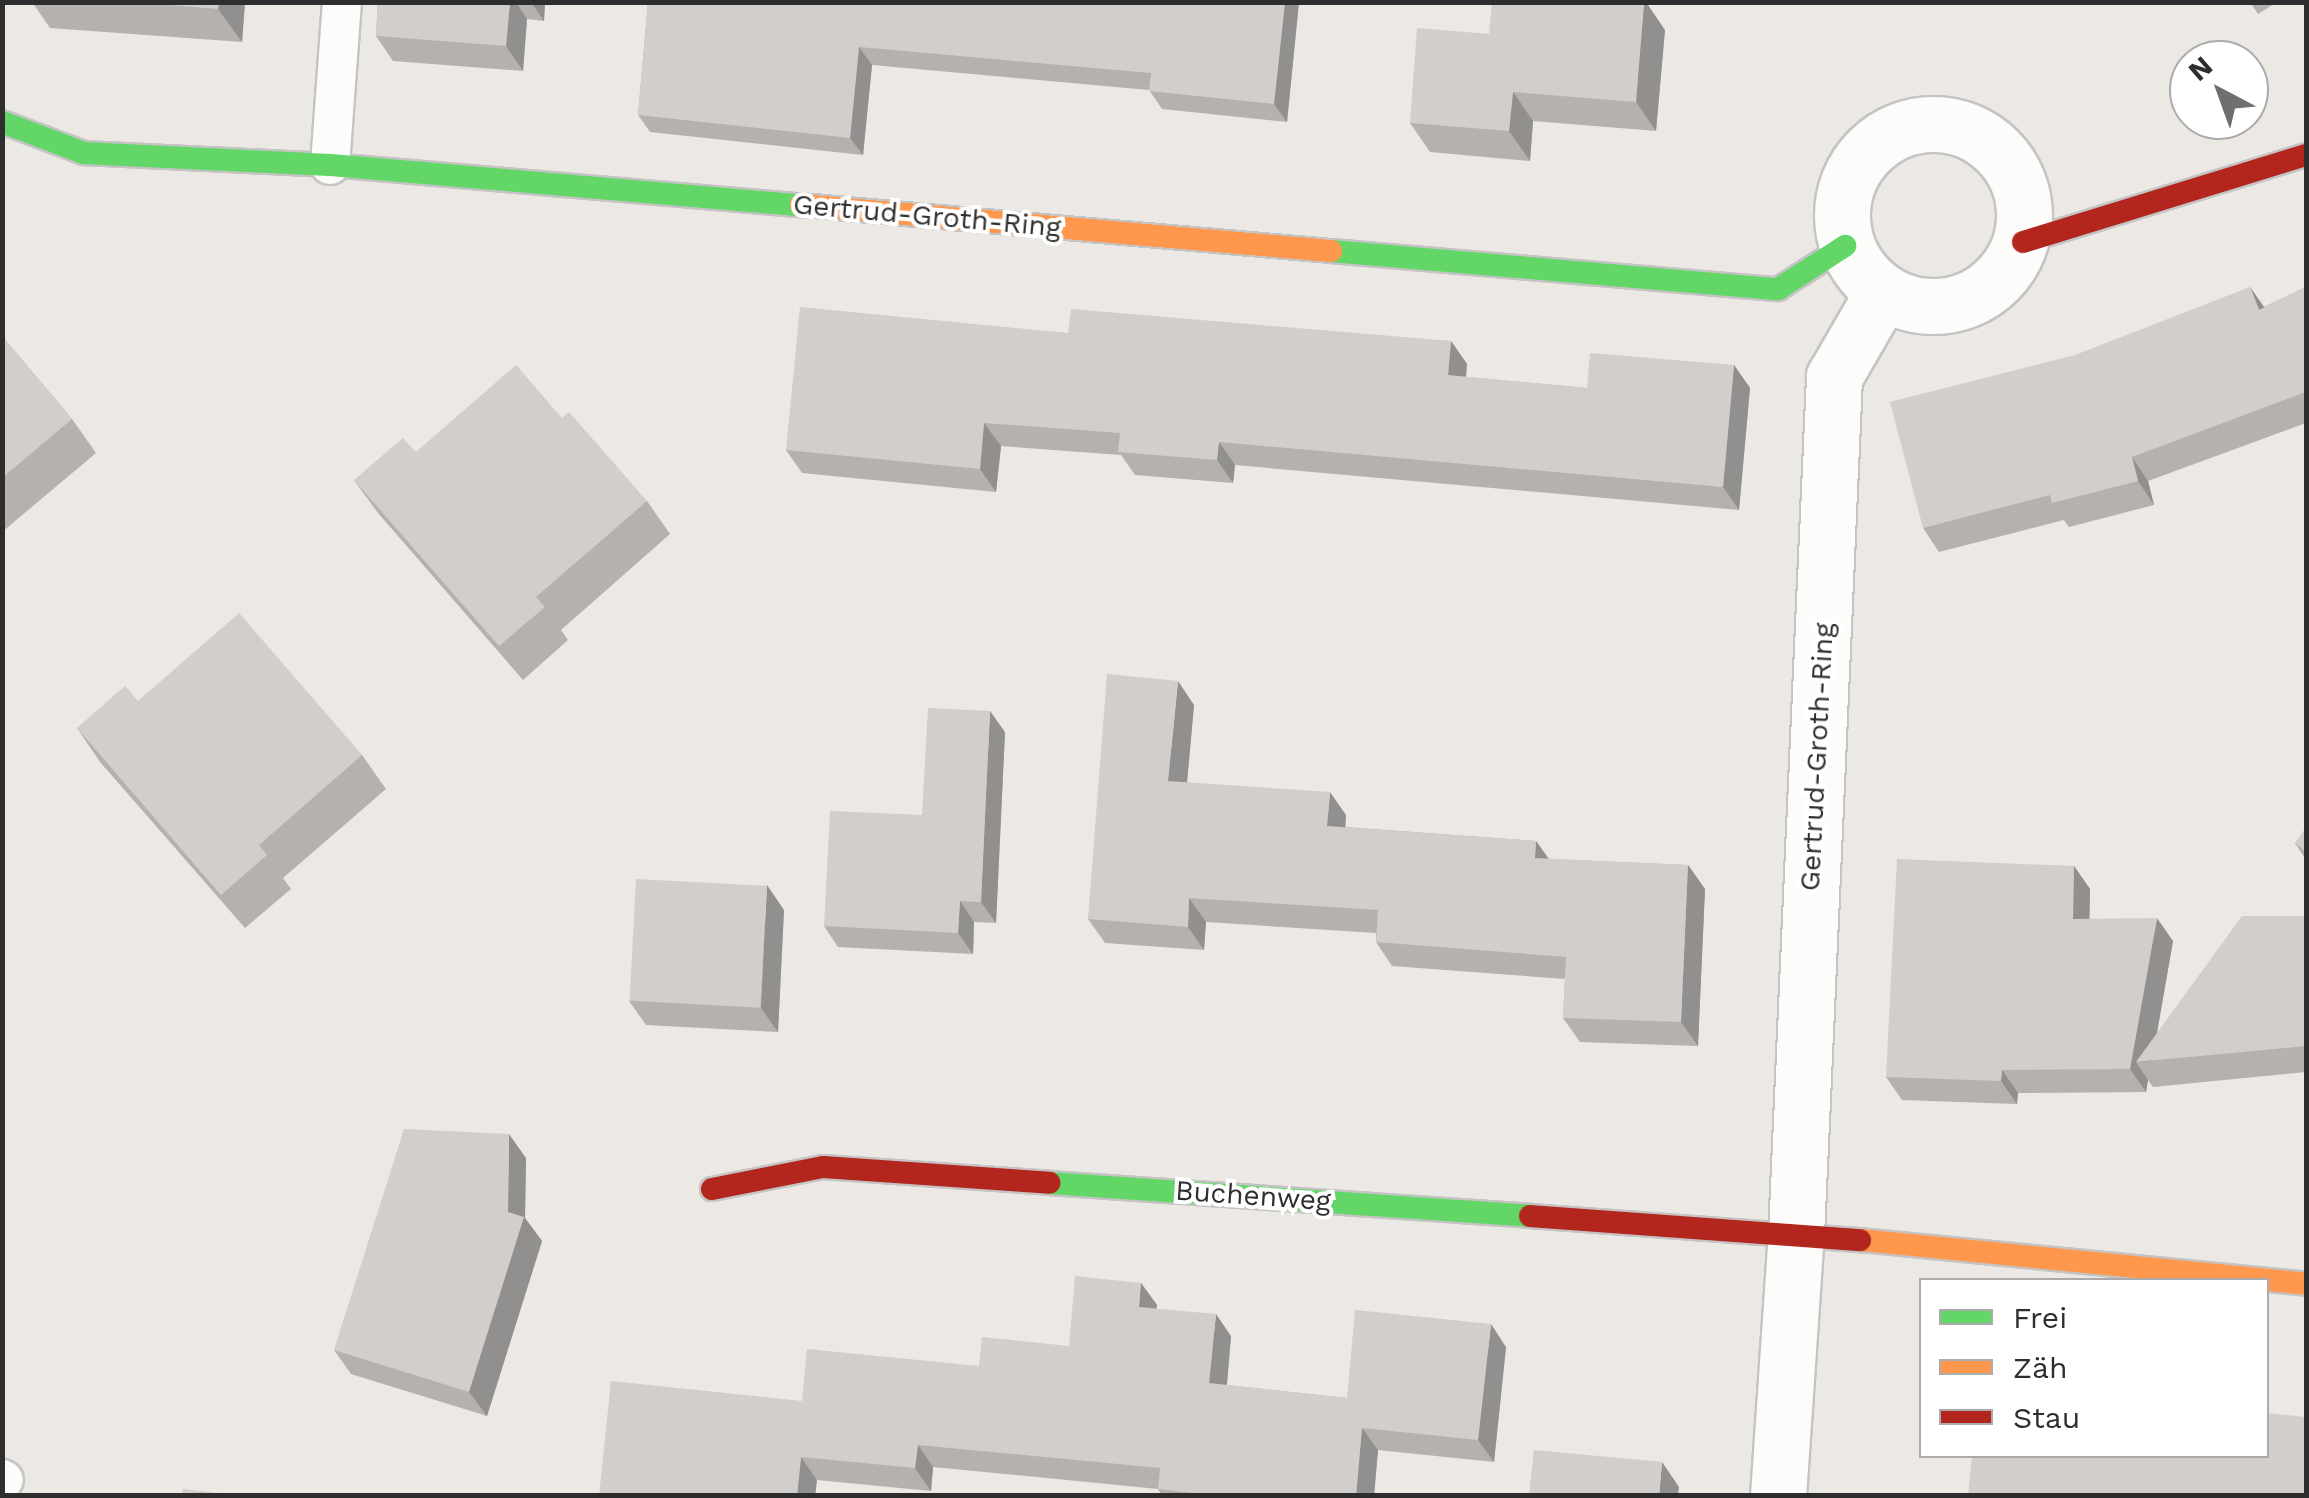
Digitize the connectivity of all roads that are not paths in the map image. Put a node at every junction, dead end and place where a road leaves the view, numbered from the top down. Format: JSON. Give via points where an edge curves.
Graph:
{"nodes":[{"id":1,"x":342,"y":2,"type":"edge"},
{"id":2,"x":2,"y":122,"type":"edge"},
{"id":3,"x":2306,"y":155,"type":"edge"},
{"id":4,"x":330,"y":165,"type":"junction"},
{"id":5,"x":2023,"y":242,"type":"junction"},
{"id":6,"x":1845,"y":246,"type":"junction"},
{"id":7,"x":1882,"y":294,"type":"junction"},
{"id":8,"x":712,"y":1189,"type":"dead end"},
{"id":9,"x":1796,"y":1234,"type":"junction"},
{"id":10,"x":2245,"y":1278,"type":"edge"},
{"id":11,"x":2269,"y":1280,"type":"edge"},
{"id":12,"x":2306,"y":1284,"type":"edge"},
{"id":13,"x":1778,"y":1496,"type":"edge"}],
"edges":[{"from":1,"to":4,"type":"lane"},
{"from":2,"to":4,"type":"street","name":"Gertrud-Groth-Ring","via":[[84,153]]},
{"from":3,"to":5,"type":"street"},
{"from":4,"to":6,"type":"street","name":"Gertrud-Groth-Ring","via":[[1778,288]]},
{"from":5,"to":6,"type":"street","via":[[2022,185],[1995,144],[1952,124],[1903,126],[1863,154],[1842,197]]},
{"from":5,"to":7,"type":"street","via":[[1991,289],[1937,309]]},
{"from":6,"to":7,"type":"street"},
{"from":7,"to":9,"type":"street","name":"Gertrud-Groth-Ring","via":[[1834,378]]},
{"from":8,"to":9,"type":"street","name":"Buchenweg","via":[[823,1167]]},
{"from":9,"to":10,"type":"street","name":"Buchenweg"},
{"from":9,"to":13,"type":"street"},
{"from":11,"to":12,"type":"street","name":"Buchenweg"}]}
